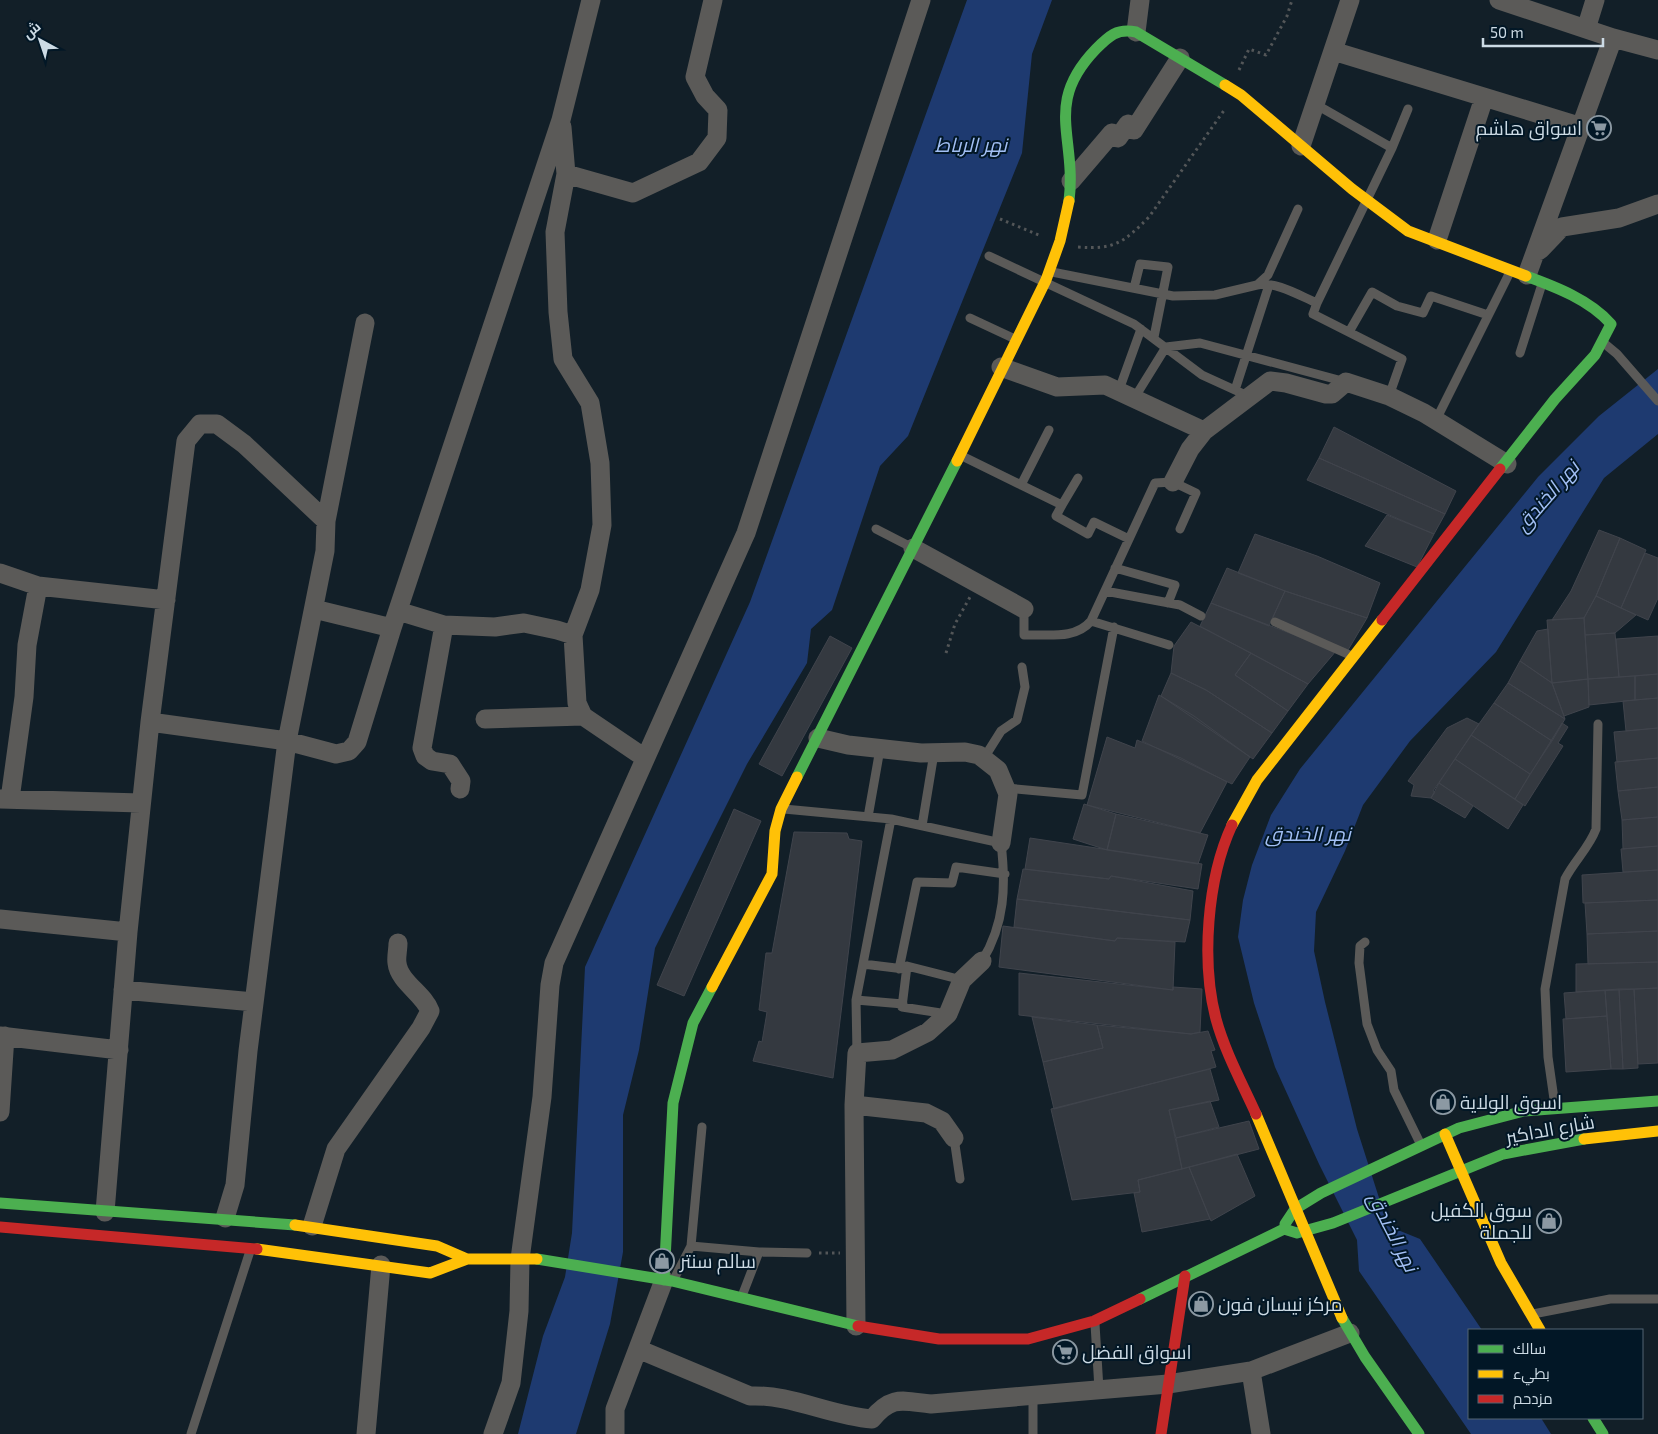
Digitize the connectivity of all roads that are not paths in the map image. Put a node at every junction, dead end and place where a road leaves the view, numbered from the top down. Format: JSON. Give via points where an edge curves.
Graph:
{"nodes":[{"id":1,"x":591,"y":0,"type":"edge"},
{"id":2,"x":713,"y":0,"type":"edge"},
{"id":3,"x":921,"y":0,"type":"edge"},
{"id":4,"x":1140,"y":0,"type":"edge"},
{"id":5,"x":1350,"y":0,"type":"edge"},
{"id":6,"x":1595,"y":0,"type":"edge"},
{"id":7,"x":1507,"y":1,"type":"edge"},
{"id":8,"x":1586,"y":29,"type":"junction"},
{"id":9,"x":1136,"y":32,"type":"junction"},
{"id":10,"x":1613,"y":38,"type":"junction"},
{"id":11,"x":1658,"y":50,"type":"edge"},
{"id":12,"x":1333,"y":51,"type":"junction"},
{"id":13,"x":1180,"y":58,"type":"junction"},
{"id":14,"x":1484,"y":98,"type":"junction"},
{"id":15,"x":1315,"y":104,"type":"junction"},
{"id":16,"x":1408,"y":109,"type":"dead end"},
{"id":17,"x":561,"y":120,"type":"junction"},
{"id":18,"x":1579,"y":126,"type":"junction"},
{"id":19,"x":1301,"y":146,"type":"junction"},
{"id":20,"x":1392,"y":148,"type":"junction"},
{"id":21,"x":566,"y":174,"type":"junction"},
{"id":22,"x":1071,"y":181,"type":"junction"},
{"id":23,"x":1368,"y":201,"type":"junction"},
{"id":24,"x":1657,"y":202,"type":"edge"},
{"id":25,"x":1298,"y":209,"type":"dead end"},
{"id":26,"x":1437,"y":240,"type":"junction"},
{"id":27,"x":989,"y":256,"type":"dead end"},
{"id":28,"x":1049,"y":271,"type":"junction"},
{"id":29,"x":1527,"y":275,"type":"junction"},
{"id":30,"x":1044,"y":283,"type":"junction"},
{"id":31,"x":1268,"y":284,"type":"junction"},
{"id":32,"x":1257,"y":285,"type":"junction"},
{"id":33,"x":1134,"y":288,"type":"junction"},
{"id":34,"x":1164,"y":294,"type":"junction"},
{"id":35,"x":1317,"y":303,"type":"junction"},
{"id":36,"x":1488,"y":315,"type":"junction"},
{"id":37,"x":970,"y":318,"type":"dead end"},
{"id":38,"x":365,"y":323,"type":"dead end"},
{"id":39,"x":1141,"y":329,"type":"junction"},
{"id":40,"x":1349,"y":332,"type":"junction"},
{"id":41,"x":1154,"y":337,"type":"junction"},
{"id":42,"x":1015,"y":339,"type":"junction"},
{"id":43,"x":1603,"y":343,"type":"junction"},
{"id":44,"x":1166,"y":347,"type":"junction"},
{"id":45,"x":1520,"y":353,"type":"dead end"},
{"id":46,"x":1246,"y":357,"type":"junction"},
{"id":47,"x":1001,"y":367,"type":"junction"},
{"id":48,"x":1346,"y":382,"type":"junction"},
{"id":49,"x":1242,"y":393,"type":"junction"},
{"id":50,"x":1127,"y":394,"type":"junction"},
{"id":51,"x":1389,"y":396,"type":"junction"},
{"id":52,"x":1658,"y":401,"type":"edge"},
{"id":53,"x":1436,"y":420,"type":"junction"},
{"id":54,"x":1049,"y":430,"type":"dead end"},
{"id":55,"x":1204,"y":431,"type":"junction"},
{"id":56,"x":960,"y":455,"type":"junction"},
{"id":57,"x":1506,"y":464,"type":"junction"},
{"id":58,"x":1078,"y":478,"type":"dead end"},
{"id":59,"x":1173,"y":482,"type":"junction"},
{"id":60,"x":1021,"y":485,"type":"junction"},
{"id":61,"x":1062,"y":505,"type":"junction"},
{"id":62,"x":326,"y":521,"type":"junction"},
{"id":63,"x":876,"y":529,"type":"dead end"},
{"id":64,"x":1180,"y":529,"type":"dead end"},
{"id":65,"x":1129,"y":539,"type":"junction"},
{"id":66,"x":913,"y":548,"type":"junction"},
{"id":67,"x":1115,"y":568,"type":"junction"},
{"id":68,"x":0,"y":573,"type":"edge"},
{"id":69,"x":38,"y":586,"type":"junction"},
{"id":70,"x":1105,"y":591,"type":"junction"},
{"id":71,"x":166,"y":600,"type":"junction"},
{"id":72,"x":1168,"y":603,"type":"junction"},
{"id":73,"x":314,"y":609,"type":"junction"},
{"id":74,"x":1024,"y":609,"type":"joint"},
{"id":75,"x":1200,"y":616,"type":"dead end"},
{"id":76,"x":395,"y":619,"type":"junction"},
{"id":77,"x":1091,"y":621,"type":"junction"},
{"id":78,"x":1275,"y":622,"type":"dead end"},
{"id":79,"x":444,"y":625,"type":"junction"},
{"id":80,"x":1114,"y":627,"type":"junction"},
{"id":81,"x":573,"y":635,"type":"junction"},
{"id":82,"x":1169,"y":645,"type":"dead end"},
{"id":83,"x":1354,"y":656,"type":"junction"},
{"id":84,"x":1022,"y":667,"type":"dead end"},
{"id":85,"x":583,"y":716,"type":"junction"},
{"id":86,"x":485,"y":719,"type":"dead end"},
{"id":87,"x":150,"y":722,"type":"junction"},
{"id":88,"x":1598,"y":724,"type":"dead end"},
{"id":89,"x":818,"y":738,"type":"junction"},
{"id":90,"x":287,"y":741,"type":"junction"},
{"id":91,"x":880,"y":749,"type":"junction"},
{"id":92,"x":934,"y":753,"type":"junction"},
{"id":93,"x":645,"y":758,"type":"junction"},
{"id":94,"x":984,"y":758,"type":"junction"},
{"id":95,"x":1006,"y":788,"type":"junction"},
{"id":96,"x":460,"y":789,"type":"dead end"},
{"id":97,"x":5,"y":799,"type":"edge"},
{"id":98,"x":141,"y":804,"type":"junction"},
{"id":99,"x":781,"y":809,"type":"junction"},
{"id":100,"x":868,"y":817,"type":"junction"},
{"id":101,"x":891,"y":819,"type":"junction"},
{"id":102,"x":922,"y":826,"type":"junction"},
{"id":103,"x":1001,"y":843,"type":"junction"},
{"id":104,"x":1005,"y":874,"type":"junction"},
{"id":105,"x":0,"y":919,"type":"edge"},
{"id":106,"x":128,"y":932,"type":"junction"},
{"id":107,"x":1365,"y":942,"type":"dead end"},
{"id":108,"x":398,"y":943,"type":"dead end"},
{"id":109,"x":982,"y":961,"type":"joint"},
{"id":110,"x":863,"y":964,"type":"junction"},
{"id":111,"x":903,"y":969,"type":"junction"},
{"id":112,"x":962,"y":980,"type":"junction"},
{"id":113,"x":123,"y":990,"type":"junction"},
{"id":114,"x":856,"y":1000,"type":"junction"},
{"id":115,"x":254,"y":1002,"type":"junction"},
{"id":116,"x":903,"y":1004,"type":"junction"},
{"id":117,"x":948,"y":1014,"type":"junction"},
{"id":118,"x":3,"y":1036,"type":"edge"},
{"id":119,"x":119,"y":1050,"type":"junction"},
{"id":120,"x":857,"y":1053,"type":"junction"},
{"id":121,"x":1658,"y":1101,"type":"edge"},
{"id":122,"x":854,"y":1106,"type":"junction"},
{"id":123,"x":1556,"y":1108,"type":"junction"},
{"id":124,"x":0,"y":1112,"type":"edge"},
{"id":125,"x":702,"y":1127,"type":"dead end"},
{"id":126,"x":1658,"y":1131,"type":"edge"},
{"id":127,"x":1445,"y":1134,"type":"junction"},
{"id":128,"x":954,"y":1138,"type":"joint"},
{"id":129,"x":1421,"y":1145,"type":"junction"},
{"id":130,"x":1462,"y":1170,"type":"junction"},
{"id":131,"x":960,"y":1179,"type":"dead end"},
{"id":132,"x":0,"y":1203,"type":"edge"},
{"id":133,"x":1295,"y":1209,"type":"junction"},
{"id":134,"x":105,"y":1212,"type":"junction"},
{"id":135,"x":225,"y":1218,"type":"junction"},
{"id":136,"x":312,"y":1226,"type":"junction"},
{"id":137,"x":0,"y":1227,"type":"edge"},
{"id":138,"x":1284,"y":1229,"type":"junction"},
{"id":139,"x":1304,"y":1232,"type":"junction"},
{"id":140,"x":691,"y":1246,"type":"junction"},
{"id":141,"x":251,"y":1248,"type":"junction"},
{"id":142,"x":759,"y":1252,"type":"junction"},
{"id":143,"x":807,"y":1253,"type":"road end"},
{"id":144,"x":467,"y":1259,"type":"junction"},
{"id":145,"x":527,"y":1259,"type":"junction"},
{"id":146,"x":381,"y":1265,"type":"junction"},
{"id":147,"x":1185,"y":1276,"type":"junction"},
{"id":148,"x":663,"y":1280,"type":"junction"},
{"id":149,"x":741,"y":1298,"type":"junction"},
{"id":150,"x":1658,"y":1299,"type":"edge"},
{"id":151,"x":1530,"y":1315,"type":"junction"},
{"id":152,"x":1094,"y":1321,"type":"junction"},
{"id":153,"x":856,"y":1326,"type":"junction"},
{"id":154,"x":1539,"y":1329,"type":"edge"},
{"id":155,"x":1350,"y":1333,"type":"junction"},
{"id":156,"x":638,"y":1349,"type":"junction"},
{"id":157,"x":1251,"y":1371,"type":"junction"},
{"id":158,"x":1168,"y":1384,"type":"junction"},
{"id":159,"x":1099,"y":1389,"type":"junction"},
{"id":160,"x":1033,"y":1396,"type":"junction"},
{"id":161,"x":1594,"y":1419,"type":"edge"},
{"id":162,"x":192,"y":1434,"type":"edge"},
{"id":163,"x":366,"y":1434,"type":"edge"},
{"id":164,"x":493,"y":1434,"type":"edge"},
{"id":165,"x":615,"y":1434,"type":"edge"},
{"id":166,"x":1033,"y":1434,"type":"edge"},
{"id":167,"x":1161,"y":1434,"type":"edge"},
{"id":168,"x":1261,"y":1434,"type":"edge"},
{"id":169,"x":1419,"y":1434,"type":"edge"},
{"id":170,"x":1603,"y":1434,"type":"edge"}],
"edges":[{"from":1,"to":17,"type":"street"},
{"from":2,"to":21,"type":"street","via":[[695,77],[705,96],[718,110],[717,138],[699,162],[633,193]]},
{"from":3,"to":93,"type":"street","via":[[746,533]]},
{"from":4,"to":9,"type":"street"},
{"from":5,"to":12,"type":"street"},
{"from":6,"to":8,"type":"street"},
{"from":7,"to":8,"type":"street"},
{"from":8,"to":10,"type":"street"},
{"from":9,"to":13,"type":"street"},
{"from":9,"to":22,"type":"street","via":[[1117,30],[1106,38],[1084,62],[1070,86],[1066,108]]},
{"from":10,"to":11,"type":"street"},
{"from":10,"to":18,"type":"street"},
{"from":12,"to":14,"type":"street"},
{"from":12,"to":15,"type":"street"},
{"from":13,"to":19,"type":"street","via":[[1233,90]]},
{"from":13,"to":22,"type":"street","via":[[1134,130],[1128,124],[1118,138],[1112,133]]},
{"from":14,"to":18,"type":"street"},
{"from":14,"to":26,"type":"street"},
{"from":15,"to":19,"type":"street"},
{"from":15,"to":20,"type":"lane"},
{"from":16,"to":20,"type":"lane"},
{"from":17,"to":21,"type":"street"},
{"from":17,"to":76,"type":"street"},
{"from":18,"to":29,"type":"street"},
{"from":19,"to":23,"type":"street"},
{"from":20,"to":23,"type":"lane"},
{"from":21,"to":81,"type":"street","via":[[555,232],[558,312],[563,359],[590,403],[600,464],[602,524],[590,590]]},
{"from":22,"to":28,"type":"street","via":[[1060,243]]},
{"from":23,"to":26,"type":"street","via":[[1408,231]]},
{"from":23,"to":35,"type":"lane"},
{"from":24,"to":29,"type":"street","via":[[1619,218],[1562,227],[1538,253]]},
{"from":25,"to":32,"type":"lane","via":[[1268,275]]},
{"from":26,"to":29,"type":"street"},
{"from":27,"to":30,"type":"lane"},
{"from":28,"to":30,"type":"street"},
{"from":28,"to":33,"type":"lane"},
{"from":29,"to":36,"type":"lane"},
{"from":29,"to":43,"type":"street","via":[[1600,310],[1611,324]]},
{"from":29,"to":45,"type":"lane"},
{"from":30,"to":39,"type":"lane"},
{"from":30,"to":42,"type":"street"},
{"from":31,"to":32,"type":"lane"},
{"from":31,"to":35,"type":"lane"},
{"from":31,"to":46,"type":"lane"},
{"from":32,"to":34,"type":"lane","via":[[1215,295]]},
{"from":33,"to":34,"type":"lane"},
{"from":33,"to":34,"type":"lane","via":[[1140,264],[1168,268]]},
{"from":34,"to":41,"type":"lane"},
{"from":35,"to":40,"type":"lane","via":[[1313,314]]},
{"from":36,"to":40,"type":"lane","via":[[1431,296],[1423,313],[1397,306],[1372,292]]},
{"from":36,"to":53,"type":"lane"},
{"from":37,"to":42,"type":"lane"},
{"from":38,"to":62,"type":"street"},
{"from":39,"to":41,"type":"lane"},
{"from":39,"to":50,"type":"lane"},
{"from":40,"to":51,"type":"lane","via":[[1402,359]]},
{"from":41,"to":44,"type":"lane"},
{"from":42,"to":47,"type":"street"},
{"from":43,"to":52,"type":"lane","via":[[1617,354]]},
{"from":43,"to":57,"type":"street"},
{"from":44,"to":46,"type":"lane","via":[[1200,343]]},
{"from":44,"to":49,"type":"lane","via":[[1202,375]]},
{"from":44,"to":50,"type":"lane"},
{"from":46,"to":48,"type":"lane"},
{"from":46,"to":49,"type":"lane"},
{"from":47,"to":50,"type":"street","via":[[1058,387],[1098,384]]},
{"from":47,"to":56,"type":"street"},
{"from":48,"to":49,"type":"street","via":[[1332,394],[1270,381]]},
{"from":48,"to":51,"type":"street"},
{"from":49,"to":55,"type":"street"},
{"from":50,"to":55,"type":"street"},
{"from":51,"to":53,"type":"street"},
{"from":53,"to":57,"type":"street"},
{"from":54,"to":60,"type":"lane"},
{"from":55,"to":59,"type":"street"},
{"from":56,"to":60,"type":"lane"},
{"from":56,"to":66,"type":"street"},
{"from":57,"to":83,"type":"street"},
{"from":58,"to":61,"type":"lane"},
{"from":59,"to":64,"type":"lane","via":[[1196,493]]},
{"from":59,"to":65,"type":"lane","via":[[1154,483]]},
{"from":60,"to":61,"type":"lane"},
{"from":61,"to":65,"type":"lane","via":[[1056,516],[1088,534],[1094,522]]},
{"from":62,"to":71,"type":"street","via":[[244,444],[217,424],[200,424],[186,441]]},
{"from":62,"to":73,"type":"street","via":[[325,551]]},
{"from":63,"to":66,"type":"lane"},
{"from":65,"to":67,"type":"lane"},
{"from":66,"to":74,"type":"street"},
{"from":66,"to":89,"type":"street"},
{"from":67,"to":70,"type":"lane"},
{"from":67,"to":72,"type":"lane","via":[[1175,584]]},
{"from":68,"to":69,"type":"street"},
{"from":69,"to":71,"type":"street"},
{"from":69,"to":97,"type":"street","via":[[27,645],[24,698]]},
{"from":70,"to":72,"type":"lane"},
{"from":70,"to":77,"type":"lane"},
{"from":71,"to":87,"type":"street"},
{"from":72,"to":75,"type":"lane","via":[[1180,605]]},
{"from":73,"to":76,"type":"street"},
{"from":73,"to":90,"type":"street"},
{"from":74,"to":77,"type":"lane","via":[[1024,635],[1074,634]]},
{"from":76,"to":79,"type":"street"},
{"from":76,"to":90,"type":"street","via":[[353,747],[336,754]]},
{"from":77,"to":80,"type":"lane"},
{"from":78,"to":83,"type":"lane"},
{"from":79,"to":81,"type":"street","via":[[524,623]]},
{"from":79,"to":96,"type":"street","via":[[422,748],[432,761],[450,764],[462,781]]},
{"from":80,"to":82,"type":"lane"},
{"from":80,"to":95,"type":"lane","via":[[1082,795]]},
{"from":81,"to":85,"type":"street","via":[[577,703]]},
{"from":83,"to":133,"type":"street","via":[[1242,803],[1221,855],[1208,904],[1208,951],[1216,1020]]},
{"from":84,"to":94,"type":"lane","via":[[1025,687],[1017,720],[1001,731]]},
{"from":85,"to":86,"type":"street"},
{"from":85,"to":93,"type":"street"},
{"from":87,"to":90,"type":"street"},
{"from":87,"to":98,"type":"street"},
{"from":88,"to":123,"type":"lane","via":[[1596,829],[1566,879],[1545,989],[1548,1057]]},
{"from":89,"to":91,"type":"street"},
{"from":89,"to":99,"type":"street"},
{"from":90,"to":115,"type":"street"},
{"from":91,"to":92,"type":"street"},
{"from":91,"to":100,"type":"lane"},
{"from":92,"to":94,"type":"street","via":[[965,752]]},
{"from":92,"to":102,"type":"lane"},
{"from":93,"to":145,"type":"street","via":[[554,963]]},
{"from":94,"to":95,"type":"street","via":[[998,770]]},
{"from":95,"to":103,"type":"street","via":[[1008,794]]},
{"from":97,"to":98,"type":"street"},
{"from":98,"to":106,"type":"street"},
{"from":99,"to":100,"type":"lane"},
{"from":99,"to":148,"type":"street","via":[[775,831],[772,874],[692,1023],[681,1064],[670,1138]]},
{"from":100,"to":101,"type":"lane"},
{"from":101,"to":102,"type":"lane"},
{"from":101,"to":110,"type":"lane"},
{"from":102,"to":103,"type":"lane"},
{"from":103,"to":104,"type":"lane"},
{"from":104,"to":109,"type":"lane","via":[[1004,897],[995,936]]},
{"from":104,"to":111,"type":"lane","via":[[956,867],[952,883],[917,882]]},
{"from":105,"to":106,"type":"street"},
{"from":106,"to":113,"type":"street"},
{"from":107,"to":129,"type":"lane","via":[[1360,946],[1359,963],[1367,1024],[1377,1050],[1391,1071],[1394,1090]]},
{"from":108,"to":136,"type":"street","via":[[397,965],[410,987],[427,1002],[430,1011],[336,1149]]},
{"from":109,"to":112,"type":"street"},
{"from":110,"to":111,"type":"lane"},
{"from":110,"to":114,"type":"lane"},
{"from":111,"to":112,"type":"lane","via":[[907,966]]},
{"from":111,"to":116,"type":"lane"},
{"from":112,"to":117,"type":"street"},
{"from":113,"to":115,"type":"street"},
{"from":113,"to":119,"type":"street"},
{"from":114,"to":116,"type":"lane"},
{"from":114,"to":120,"type":"lane"},
{"from":115,"to":135,"type":"street","via":[[235,1185]]},
{"from":116,"to":117,"type":"lane","via":[[902,1007]]},
{"from":117,"to":120,"type":"street","via":[[908,1044],[892,1050]]},
{"from":118,"to":119,"type":"street"},
{"from":118,"to":124,"type":"street"},
{"from":119,"to":134,"type":"street"},
{"from":120,"to":122,"type":"street"},
{"from":121,"to":123,"type":"street","name":"شارع الداكير"},
{"from":122,"to":128,"type":"street","via":[[926,1113],[942,1121]]},
{"from":122,"to":153,"type":"street","via":[[849,1253]]},
{"from":123,"to":127,"type":"street","name":"شارع الداكير","via":[[1524,1111]]},
{"from":125,"to":140,"type":"lane"},
{"from":126,"to":130,"type":"street","name":"شارع الداكير","via":[[1566,1141],[1503,1154]]},
{"from":127,"to":129,"type":"street","name":"شارع الداكير"},
{"from":127,"to":130,"type":"street"},
{"from":128,"to":131,"type":"lane"},
{"from":129,"to":133,"type":"street","name":"شارع الداكير"},
{"from":130,"to":139,"type":"street","name":"شارع الداكير","via":[[1396,1199]]},
{"from":130,"to":151,"type":"street","via":[[1501,1263]]},
{"from":132,"to":134,"type":"street"},
{"from":133,"to":138,"type":"street"},
{"from":133,"to":139,"type":"street"},
{"from":134,"to":135,"type":"street"},
{"from":135,"to":136,"type":"street"},
{"from":136,"to":144,"type":"street","via":[[437,1246]]},
{"from":137,"to":141,"type":"street"},
{"from":138,"to":139,"type":"street"},
{"from":138,"to":147,"type":"street"},
{"from":139,"to":155,"type":"street"},
{"from":140,"to":142,"type":"lane"},
{"from":140,"to":148,"type":"lane"},
{"from":141,"to":146,"type":"street"},
{"from":141,"to":162,"type":"lane"},
{"from":142,"to":143,"type":"lane"},
{"from":142,"to":149,"type":"lane"},
{"from":144,"to":145,"type":"street"},
{"from":144,"to":146,"type":"street","via":[[430,1273]]},
{"from":145,"to":148,"type":"street","via":[[570,1263]]},
{"from":145,"to":164,"type":"street","via":[[510,1383]]},
{"from":146,"to":163,"type":"street"},
{"from":147,"to":152,"type":"street"},
{"from":147,"to":158,"type":"street"},
{"from":148,"to":149,"type":"street"},
{"from":148,"to":156,"type":"street"},
{"from":149,"to":153,"type":"street"},
{"from":150,"to":151,"type":"lane","via":[[1610,1298]]},
{"from":151,"to":154,"type":"street"},
{"from":152,"to":153,"type":"street","via":[[1028,1339],[939,1339]]},
{"from":152,"to":159,"type":"lane"},
{"from":155,"to":157,"type":"street"},
{"from":155,"to":169,"type":"street"},
{"from":156,"to":160,"type":"street","via":[[750,1396],[768,1395],[849,1417],[872,1419],[883,1405],[898,1400],[931,1404]]},
{"from":156,"to":165,"type":"street","via":[[615,1409]]},
{"from":157,"to":158,"type":"street"},
{"from":157,"to":168,"type":"street"},
{"from":158,"to":159,"type":"street"},
{"from":158,"to":167,"type":"street"},
{"from":159,"to":160,"type":"street"},
{"from":160,"to":166,"type":"lane"},
{"from":161,"to":170,"type":"street"}]}
